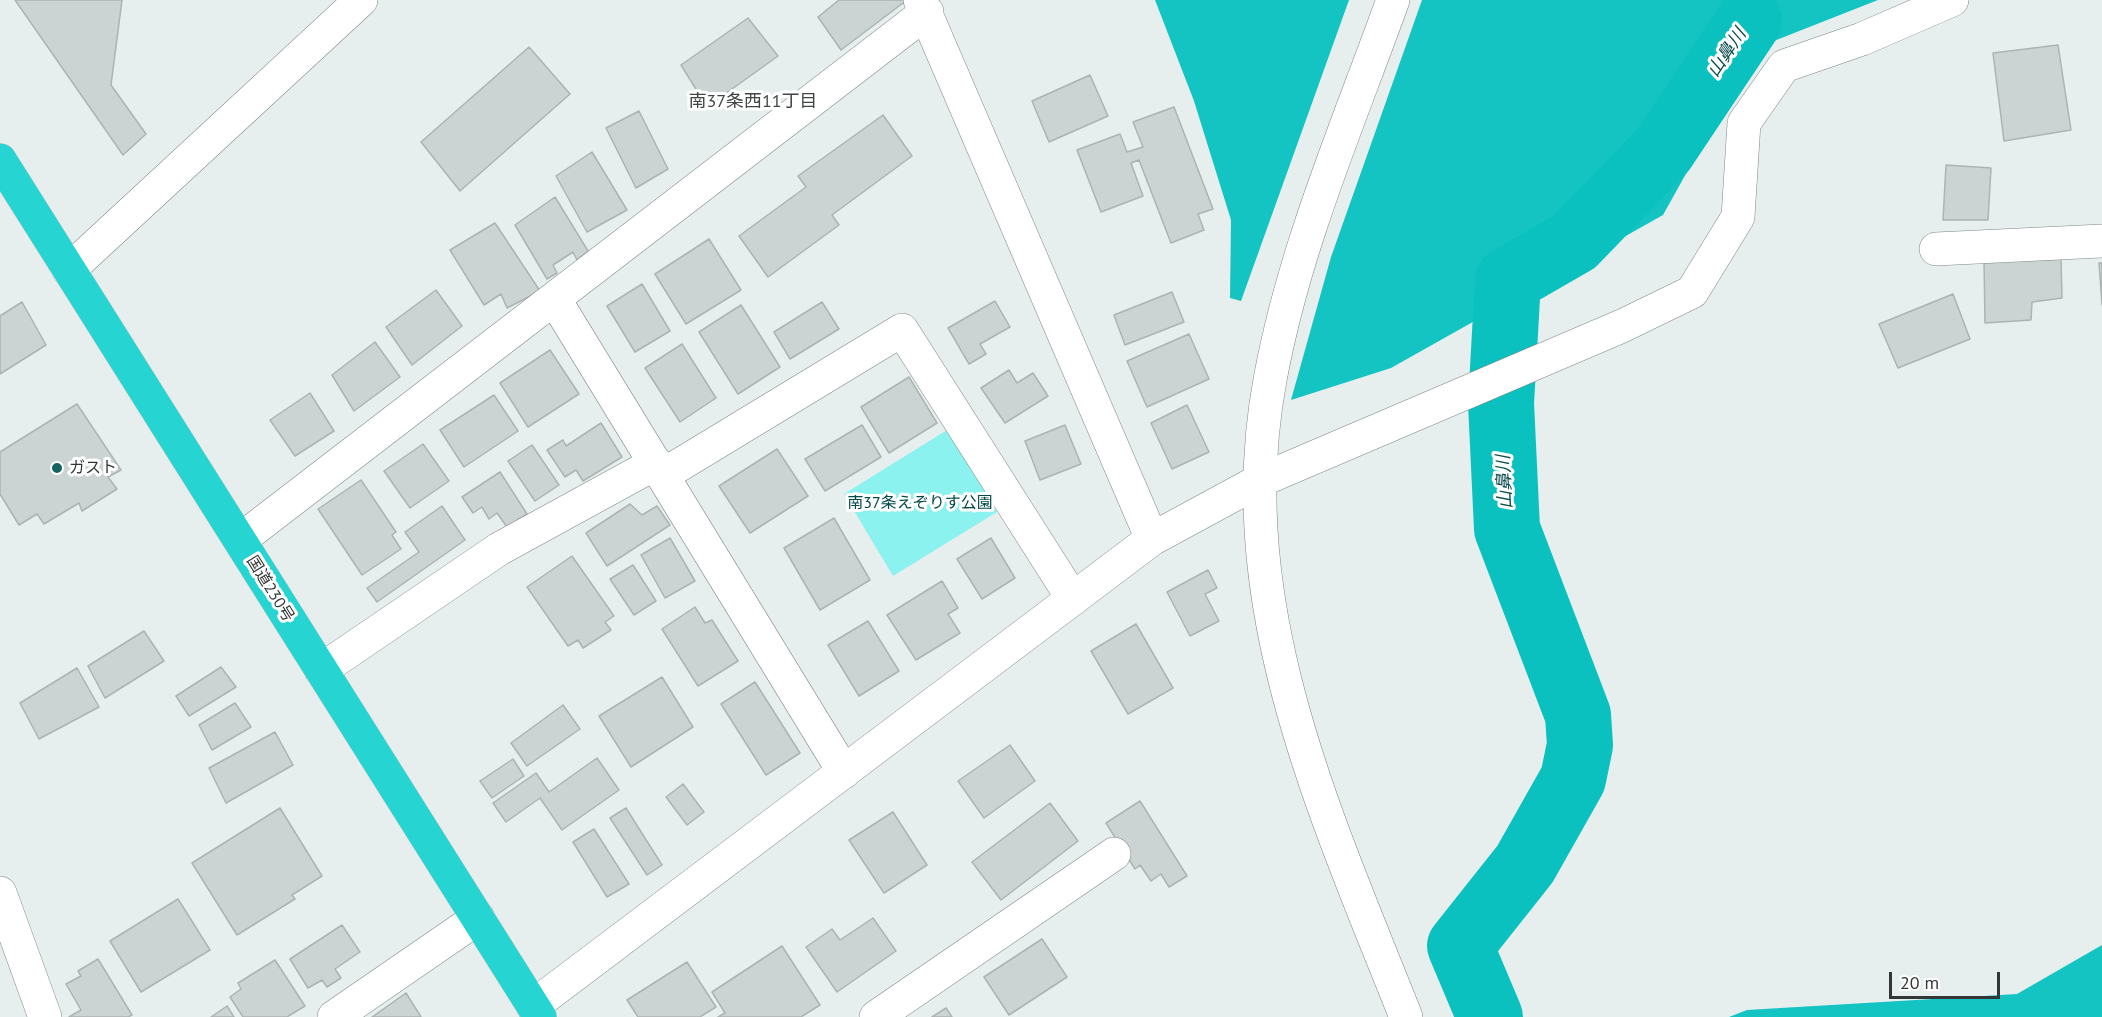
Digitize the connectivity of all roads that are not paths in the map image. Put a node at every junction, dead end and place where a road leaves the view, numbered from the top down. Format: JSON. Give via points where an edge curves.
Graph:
{"nodes":[{"id":1,"x":361,"y":0,"type":"edge"},
{"id":2,"x":1393,"y":0,"type":"edge"},
{"id":3,"x":1952,"y":0,"type":"edge"},
{"id":4,"x":923,"y":6,"type":"edge"},
{"id":5,"x":0,"y":160,"type":"edge"},
{"id":6,"x":2102,"y":241,"type":"edge"},
{"id":7,"x":1936,"y":249,"type":"dead end"},
{"id":8,"x":69,"y":270,"type":"junction"},
{"id":9,"x":555,"y":300,"type":"junction"},
{"id":10,"x":659,"y":469,"type":"junction"},
{"id":11,"x":1259,"y":481,"type":"junction"},
{"id":12,"x":1152,"y":539,"type":"junction"},
{"id":13,"x":240,"y":540,"type":"junction"},
{"id":14,"x":1073,"y":599,"type":"junction"},
{"id":15,"x":321,"y":670,"type":"junction"},
{"id":16,"x":844,"y":772,"type":"junction"},
{"id":17,"x":1113,"y":854,"type":"dead end"},
{"id":18,"x":0,"y":893,"type":"edge"},
{"id":19,"x":478,"y":918,"type":"junction"},
{"id":20,"x":537,"y":1011,"type":"edge"},
{"id":21,"x":45,"y":1017,"type":"edge"},
{"id":22,"x":334,"y":1017,"type":"edge"},
{"id":23,"x":876,"y":1017,"type":"edge"},
{"id":24,"x":1406,"y":1017,"type":"edge"}],
"edges":[{"from":1,"to":8,"type":"street"},
{"from":2,"to":11,"type":"street","via":[[1308,229],[1269,383]]},
{"from":3,"to":11,"type":"street","via":[[1862,39],[1784,66],[1744,123],[1738,217],[1692,292],[1586,342]]},
{"from":4,"to":9,"type":"street"},
{"from":4,"to":12,"type":"street"},
{"from":5,"to":8,"type":"highway","name":"国道230号"},
{"from":6,"to":7,"type":"street"},
{"from":8,"to":13,"type":"highway","name":"国道230号"},
{"from":9,"to":10,"type":"street"},
{"from":9,"to":13,"type":"street"},
{"from":10,"to":14,"type":"street","via":[[902,330]]},
{"from":10,"to":15,"type":"street","via":[[499,549]]},
{"from":10,"to":16,"type":"street"},
{"from":11,"to":12,"type":"street"},
{"from":11,"to":24,"type":"street","via":[[1265,574],[1291,709],[1323,808]]},
{"from":12,"to":14,"type":"street"},
{"from":13,"to":15,"type":"highway","name":"国道230号"},
{"from":14,"to":16,"type":"street"},
{"from":15,"to":19,"type":"highway","name":"国道230号"},
{"from":16,"to":20,"type":"street"},
{"from":17,"to":23,"type":"street"},
{"from":18,"to":21,"type":"street"},
{"from":19,"to":20,"type":"highway","name":"国道230号"},
{"from":19,"to":22,"type":"street"}]}
